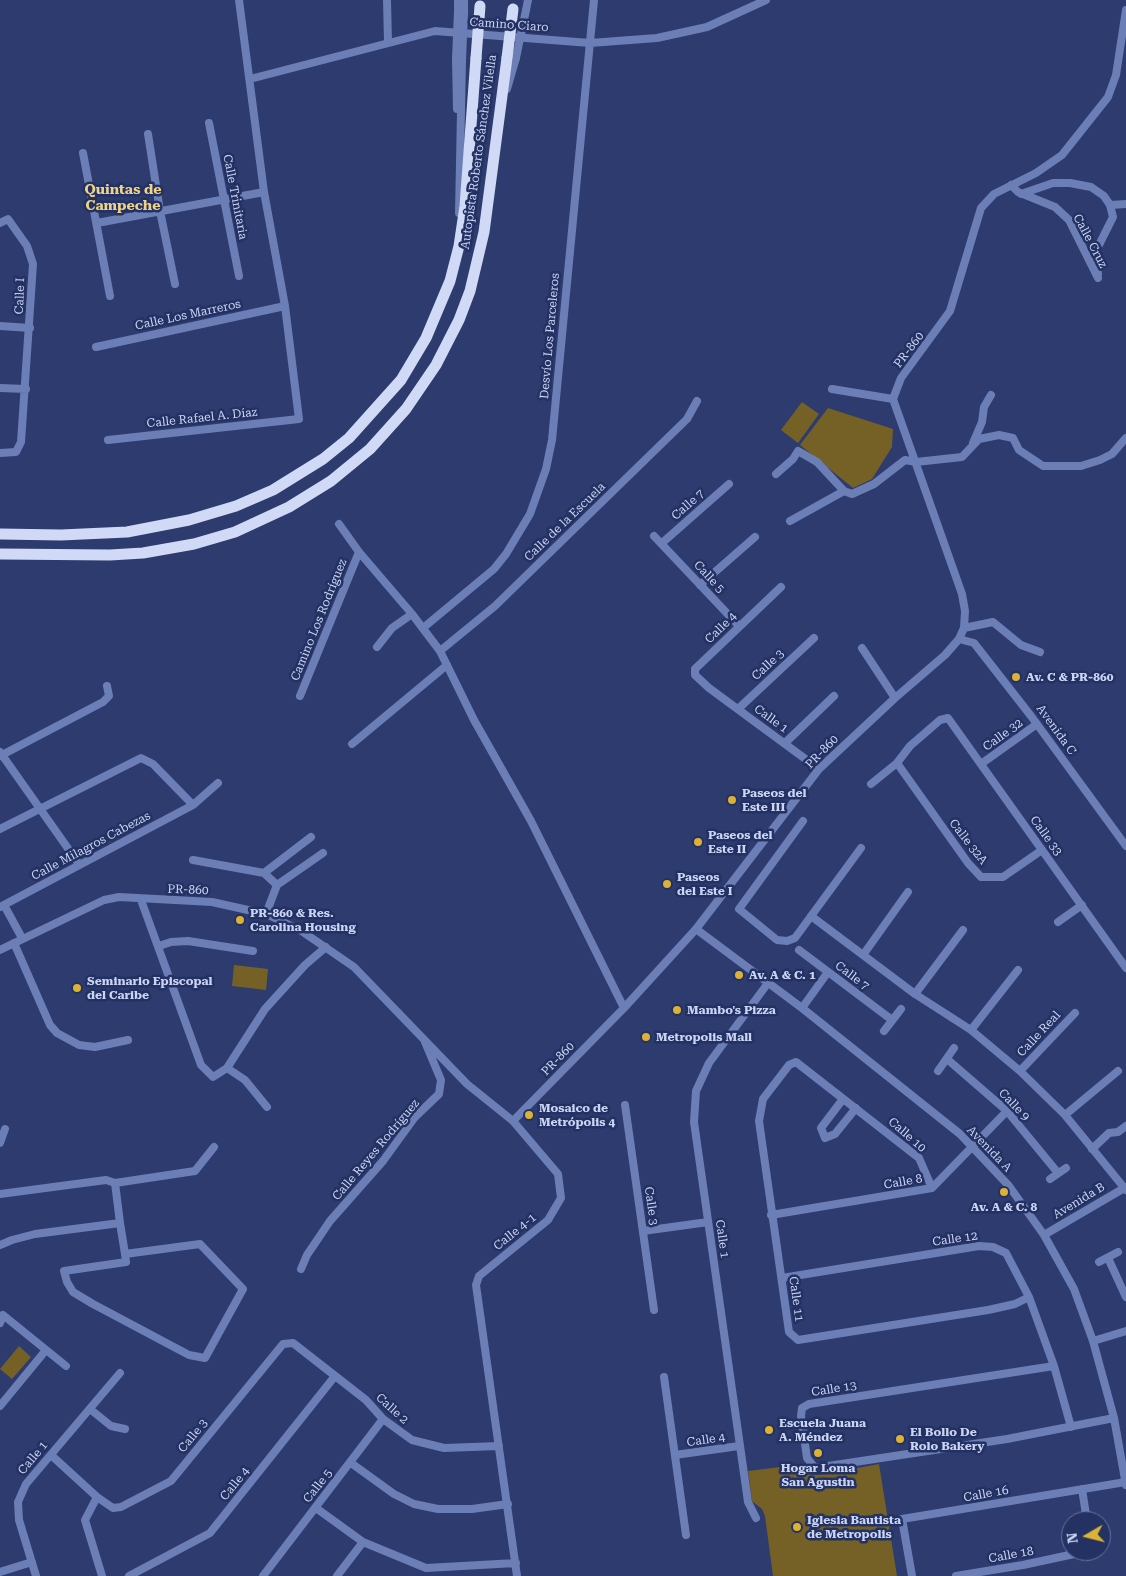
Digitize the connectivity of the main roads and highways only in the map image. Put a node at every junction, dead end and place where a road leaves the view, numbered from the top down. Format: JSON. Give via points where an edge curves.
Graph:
{"nodes":[{"id":1,"x":480,"y":3,"type":"edge"},
{"id":2,"x":514,"y":4,"type":"edge"},
{"id":3,"x":0,"y":534,"type":"edge"},
{"id":4,"x":0,"y":554,"type":"edge"}],
"edges":[{"from":1,"to":3,"type":"highway","name":"Autopista Roberto Sánchez Vilella","bridge":true,"via":[[465,206],[459,246],[442,303],[401,380],[349,438],[295,478],[236,506],[163,526],[101,533]]},
{"from":2,"to":4,"type":"highway","name":"Autopista Roberto Sánchez Vilella","bridge":true,"via":[[511,58],[482,240],[470,290],[459,320],[422,388],[388,430],[331,481],[289,507],[235,532],[194,544],[143,553]]}]}
